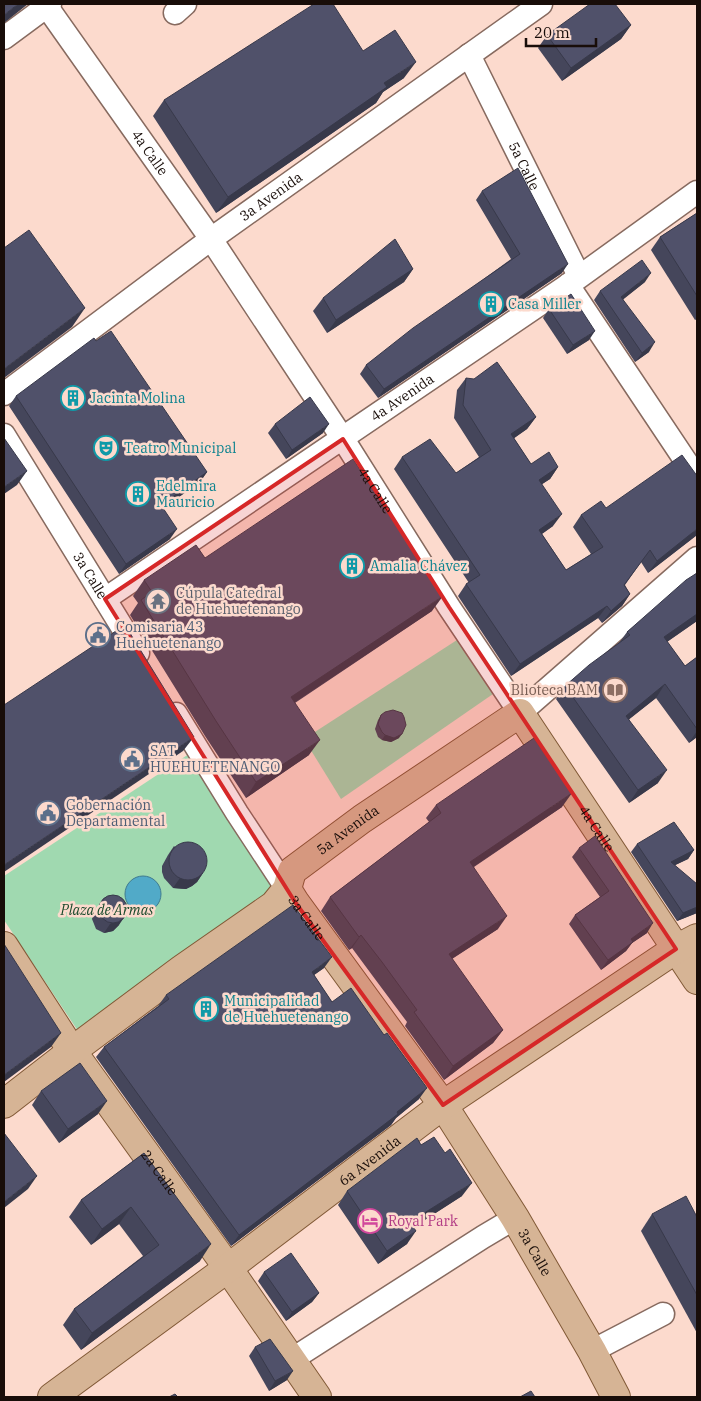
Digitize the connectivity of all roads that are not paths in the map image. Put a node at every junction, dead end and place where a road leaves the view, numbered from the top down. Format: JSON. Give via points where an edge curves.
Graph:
{"nodes":[{"id":1,"x":541,"y":4,"type":"edge"},
{"id":2,"x":48,"y":5,"type":"edge"},
{"id":3,"x":4,"y":38,"type":"edge"},
{"id":4,"x":469,"y":55,"type":"junction"},
{"id":5,"x":697,"y":192,"type":"edge"},
{"id":6,"x":211,"y":239,"type":"junction"},
{"id":7,"x":574,"y":281,"type":"junction"},
{"id":8,"x":4,"y":394,"type":"edge"},
{"id":9,"x":4,"y":435,"type":"edge"},
{"id":10,"x":343,"y":439,"type":"junction"},
{"id":11,"x":697,"y":478,"type":"edge"},
{"id":12,"x":697,"y":558,"type":"edge"},
{"id":13,"x":105,"y":599,"type":"junction"},
{"id":14,"x":151,"y":673,"type":"edge"},
{"id":15,"x":166,"y":698,"type":"edge"},
{"id":16,"x":520,"y":714,"type":"junction"},
{"id":17,"x":287,"y":889,"type":"junction"},
{"id":18,"x":687,"y":943,"type":"edge"},
{"id":19,"x":4,"y":946,"type":"edge"},
{"id":20,"x":697,"y":980,"type":"edge"},
{"id":21,"x":72,"y":1051,"type":"junction"},
{"id":22,"x":4,"y":1104,"type":"edge"},
{"id":23,"x":443,"y":1105,"type":"junction"},
{"id":24,"x":515,"y":1218,"type":"junction"},
{"id":25,"x":228,"y":1268,"type":"junction"},
{"id":26,"x":663,"y":1314,"type":"dead end"},
{"id":27,"x":592,"y":1351,"type":"junction"},
{"id":28,"x":292,"y":1360,"type":"junction"},
{"id":29,"x":52,"y":1397,"type":"edge"},
{"id":30,"x":317,"y":1397,"type":"edge"},
{"id":31,"x":616,"y":1397,"type":"edge"}],
"edges":[{"from":1,"to":4,"type":"street","name":"3a Avenida"},
{"from":2,"to":3,"type":"street"},
{"from":2,"to":6,"type":"street","name":"4a Calle"},
{"from":4,"to":6,"type":"street","name":"3a Avenida"},
{"from":4,"to":7,"type":"street","name":"5a Calle"},
{"from":5,"to":7,"type":"street","name":"4a Avenida"},
{"from":6,"to":8,"type":"street","name":"3a Avenida"},
{"from":6,"to":10,"type":"street","name":"4a Calle"},
{"from":7,"to":10,"type":"street","name":"4a Avenida"},
{"from":7,"to":11,"type":"street","name":"5a Calle"},
{"from":9,"to":13,"type":"street","name":"3a Calle"},
{"from":10,"to":13,"type":"street","name":"4a Avenida"},
{"from":10,"to":16,"type":"street","name":"4a Calle"},
{"from":12,"to":16,"type":"street","name":"5a Avenida"},
{"from":13,"to":14,"type":"street","name":"3a Calle"},
{"from":15,"to":17,"type":"street","name":"3a Calle"},
{"from":16,"to":17,"type":"main road","name":"5a Avenida","via":[[362,819],[292,871]]},
{"from":16,"to":18,"type":"main road","name":"4a Calle"},
{"from":17,"to":21,"type":"main road","name":"5a Avenida","via":[[274,905]]},
{"from":17,"to":23,"type":"main road","name":"3a Calle"},
{"from":18,"to":20,"type":"main road","name":"4a Calle"},
{"from":18,"to":23,"type":"main road","name":"6a Avenida"},
{"from":19,"to":21,"type":"main road","name":"2a Calle"},
{"from":21,"to":22,"type":"main road","name":"5a Avenida"},
{"from":21,"to":25,"type":"main road","name":"2a Calle"},
{"from":23,"to":24,"type":"main road","name":"3a Calle"},
{"from":23,"to":25,"type":"main road","name":"6a Avenida"},
{"from":24,"to":27,"type":"main road","name":"3a Calle"},
{"from":24,"to":28,"type":"street"},
{"from":25,"to":28,"type":"main road","name":"2a Calle"},
{"from":25,"to":29,"type":"main road","name":"6a Avenida"},
{"from":26,"to":27,"type":"street"},
{"from":27,"to":31,"type":"main road","name":"3a Calle"},
{"from":28,"to":30,"type":"main road","name":"2a Calle"}]}
